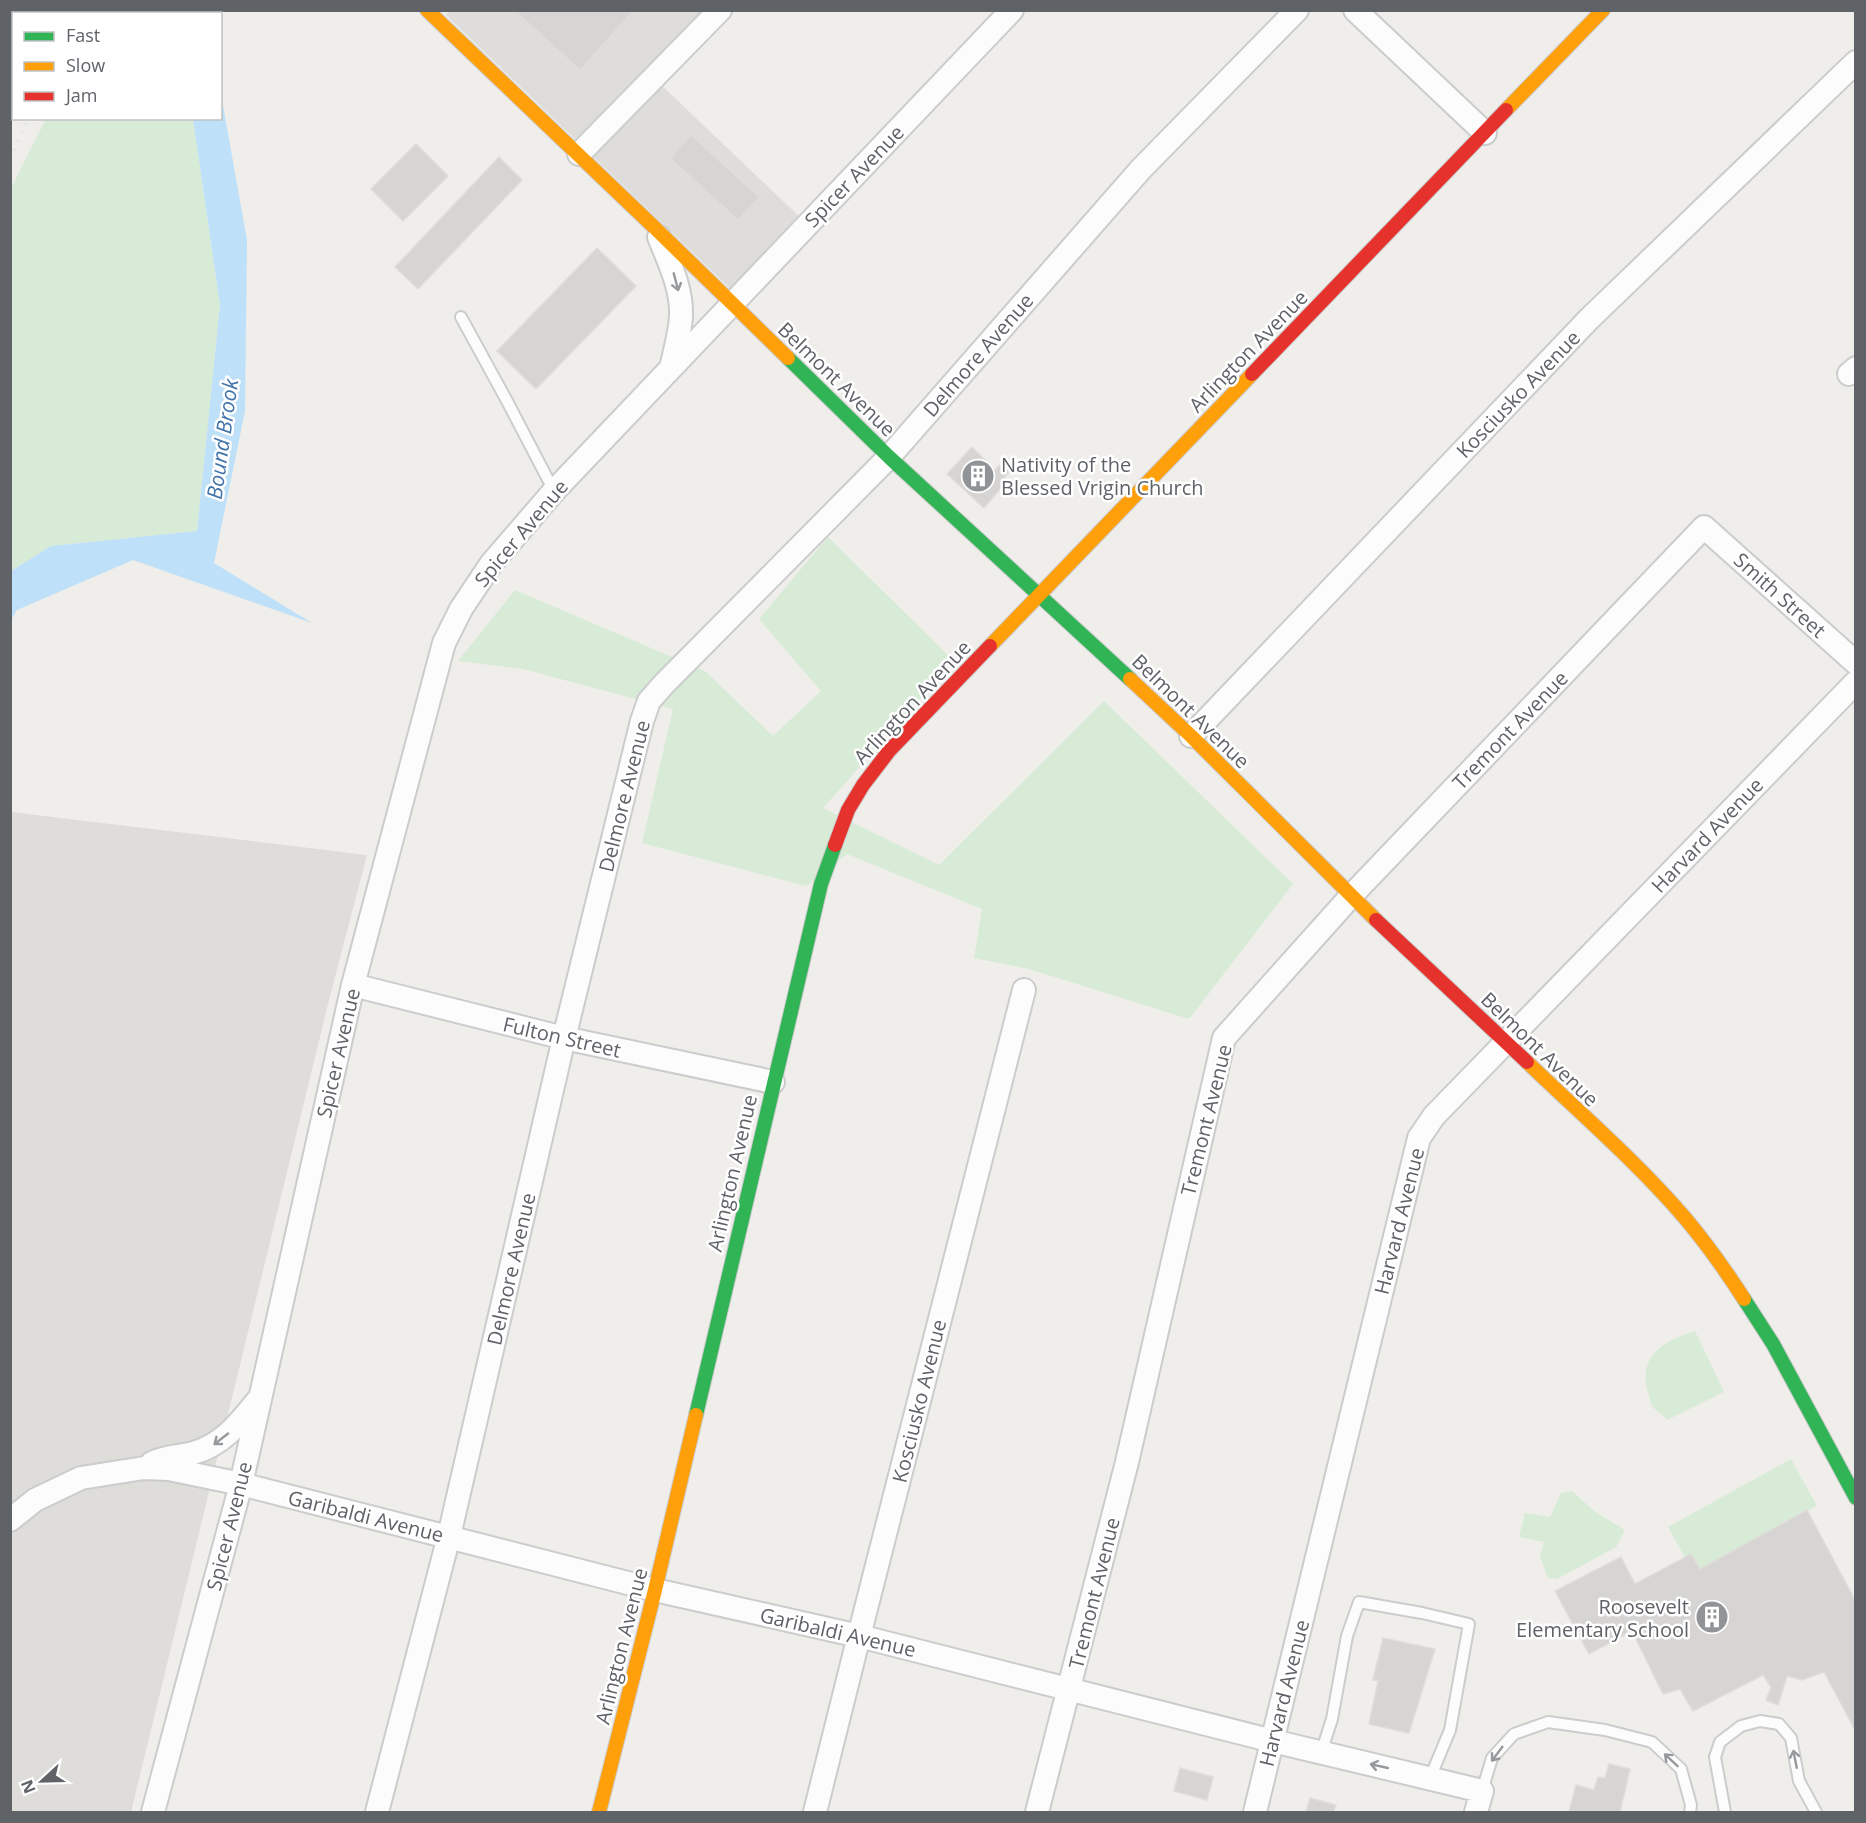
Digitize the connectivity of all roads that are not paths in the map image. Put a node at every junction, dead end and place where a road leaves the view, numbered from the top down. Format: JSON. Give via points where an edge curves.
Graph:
{"nodes":[{"id":1,"x":427,"y":10,"type":"edge"},
{"id":2,"x":720,"y":10,"type":"edge"},
{"id":3,"x":1012,"y":10,"type":"edge"},
{"id":4,"x":1297,"y":10,"type":"edge"},
{"id":5,"x":1355,"y":10,"type":"edge"},
{"id":6,"x":1603,"y":10,"type":"edge"},
{"id":7,"x":1856,"y":62,"type":"edge"},
{"id":8,"x":1485,"y":132,"type":"junction"},
{"id":9,"x":579,"y":154,"type":"junction"},
{"id":10,"x":655,"y":228,"type":"junction"},
{"id":11,"x":732,"y":304,"type":"junction"},
{"id":12,"x":461,"y":317,"type":"dead end"},
{"id":13,"x":671,"y":368,"type":"junction"},
{"id":14,"x":889,"y":457,"type":"junction"},
{"id":15,"x":554,"y":491,"type":"junction"},
{"id":16,"x":1704,"y":527,"type":"joint"},
{"id":17,"x":1040,"y":595,"type":"junction"},
{"id":18,"x":1856,"y":663,"type":"edge"},
{"id":19,"x":1856,"y":682,"type":"edge"},
{"id":20,"x":1191,"y":736,"type":"junction"},
{"id":21,"x":1351,"y":896,"type":"junction"},
{"id":22,"x":354,"y":985,"type":"junction"},
{"id":23,"x":1024,"y":990,"type":"dead end"},
{"id":24,"x":564,"y":1038,"type":"junction"},
{"id":25,"x":1506,"y":1043,"type":"junction"},
{"id":26,"x":772,"y":1082,"type":"junction"},
{"id":27,"x":261,"y":1396,"type":"junction"},
{"id":28,"x":144,"y":1468,"type":"junction"},
{"id":29,"x":241,"y":1484,"type":"junction"},
{"id":30,"x":1856,"y":1498,"type":"edge"},
{"id":31,"x":10,"y":1520,"type":"edge"},
{"id":32,"x":449,"y":1536,"type":"junction"},
{"id":33,"x":655,"y":1590,"type":"junction"},
{"id":34,"x":859,"y":1636,"type":"junction"},
{"id":35,"x":1069,"y":1690,"type":"junction"},
{"id":36,"x":1272,"y":1742,"type":"junction"},
{"id":37,"x":1321,"y":1753,"type":"junction"},
{"id":38,"x":1433,"y":1778,"type":"junction"},
{"id":39,"x":1479,"y":1802,"type":"edge"},
{"id":40,"x":153,"y":1812,"type":"edge"},
{"id":41,"x":377,"y":1812,"type":"edge"},
{"id":42,"x":599,"y":1812,"type":"edge"},
{"id":43,"x":815,"y":1812,"type":"edge"},
{"id":44,"x":1037,"y":1812,"type":"edge"},
{"id":45,"x":1255,"y":1812,"type":"edge"},
{"id":46,"x":1689,"y":1812,"type":"edge"},
{"id":47,"x":1725,"y":1812,"type":"edge"},
{"id":48,"x":1816,"y":1812,"type":"edge"}],
"edges":[{"from":1,"to":9,"type":"street","name":"Belmont Avenue"},
{"from":2,"to":9,"type":"street"},
{"from":3,"to":11,"type":"street","name":"Spicer Avenue"},
{"from":4,"to":14,"type":"street","name":"Delmore Avenue","via":[[1141,169]]},
{"from":5,"to":8,"type":"street"},
{"from":6,"to":8,"type":"street","name":"Arlington Avenue"},
{"from":7,"to":20,"type":"street","name":"Kosciusko Avenue","via":[[1589,319]]},
{"from":8,"to":17,"type":"street","name":"Arlington Avenue"},
{"from":9,"to":10,"type":"street","name":"Belmont Avenue"},
{"from":10,"to":11,"type":"street","name":"Belmont Avenue"},
{"from":10,"to":13,"type":"street","one_way":true,"via":[[680,296],[681,315]]},
{"from":11,"to":13,"type":"street","name":"Spicer Avenue"},
{"from":11,"to":14,"type":"street","name":"Belmont Avenue"},
{"from":12,"to":15,"type":"lane"},
{"from":13,"to":15,"type":"street","name":"Spicer Avenue"},
{"from":14,"to":17,"type":"street","name":"Belmont Avenue"},
{"from":14,"to":24,"type":"street","name":"Delmore Avenue","via":[[649,701]]},
{"from":15,"to":22,"type":"street","name":"Spicer Avenue","via":[[491,564],[461,609],[444,644]]},
{"from":16,"to":18,"type":"street","name":"Smith Street"},
{"from":16,"to":21,"type":"street","name":"Tremont Avenue"},
{"from":17,"to":20,"type":"street","name":"Belmont Avenue"},
{"from":17,"to":26,"type":"street","name":"Arlington Avenue","via":[[890,751],[862,785],[848,810],[821,884]]},
{"from":19,"to":25,"type":"street","name":"Harvard Avenue"},
{"from":20,"to":21,"type":"street","name":"Belmont Avenue"},
{"from":21,"to":25,"type":"street","name":"Belmont Avenue"},
{"from":21,"to":35,"type":"street","name":"Tremont Avenue","via":[[1224,1038],[1127,1462]]},
{"from":22,"to":24,"type":"street","name":"Fulton Street"},
{"from":22,"to":27,"type":"street","name":"Spicer Avenue"},
{"from":23,"to":34,"type":"street","name":"Kosciusko Avenue"},
{"from":24,"to":26,"type":"street","name":"Fulton Street"},
{"from":24,"to":32,"type":"street","name":"Delmore Avenue"},
{"from":25,"to":30,"type":"street","name":"Belmont Avenue","via":[[1685,1218],[1773,1344]]},
{"from":25,"to":36,"type":"street","name":"Harvard Avenue","via":[[1434,1116],[1419,1138]]},
{"from":26,"to":33,"type":"street","name":"Arlington Avenue"},
{"from":27,"to":28,"type":"street","one_way":true,"via":[[216,1444],[196,1453],[161,1458]]},
{"from":27,"to":29,"type":"street","name":"Spicer Avenue"},
{"from":28,"to":29,"type":"street","name":"Garibaldi Avenue","via":[[169,1469]]},
{"from":28,"to":31,"type":"street","via":[[81,1478],[35,1500]]},
{"from":29,"to":32,"type":"street","name":"Garibaldi Avenue"},
{"from":29,"to":40,"type":"street","name":"Spicer Avenue"},
{"from":32,"to":33,"type":"street","name":"Garibaldi Avenue"},
{"from":32,"to":41,"type":"street","name":"Delmore Avenue"},
{"from":33,"to":34,"type":"street","name":"Garibaldi Avenue"},
{"from":33,"to":42,"type":"street","name":"Arlington Avenue"},
{"from":34,"to":35,"type":"street","name":"Garibaldi Avenue"},
{"from":34,"to":43,"type":"street","name":"Kosciusko Avenue"},
{"from":35,"to":36,"type":"street","name":"Garibaldi Avenue"},
{"from":35,"to":44,"type":"street","name":"Tremont Avenue"},
{"from":36,"to":37,"type":"street","name":"Garibaldi Avenue"},
{"from":36,"to":45,"type":"street","name":"Harvard Avenue"},
{"from":38,"to":37,"type":"street","name":"Garibaldi Avenue","one_way":true},
{"from":37,"to":38,"type":"lane","via":[[1332,1719],[1347,1636],[1359,1602],[1431,1615],[1469,1624],[1450,1730]]},
{"from":38,"to":39,"type":"street","name":"Garibaldi Avenue"},
{"from":46,"to":39,"type":"lane","one_way":true,"via":[[1691,1805],[1681,1769],[1652,1742],[1548,1722],[1514,1734],[1492,1758]]},
{"from":48,"to":47,"type":"lane","one_way":true,"via":[[1799,1781],[1791,1738],[1779,1725],[1760,1721],[1741,1726],[1720,1742],[1715,1757]]}]}
